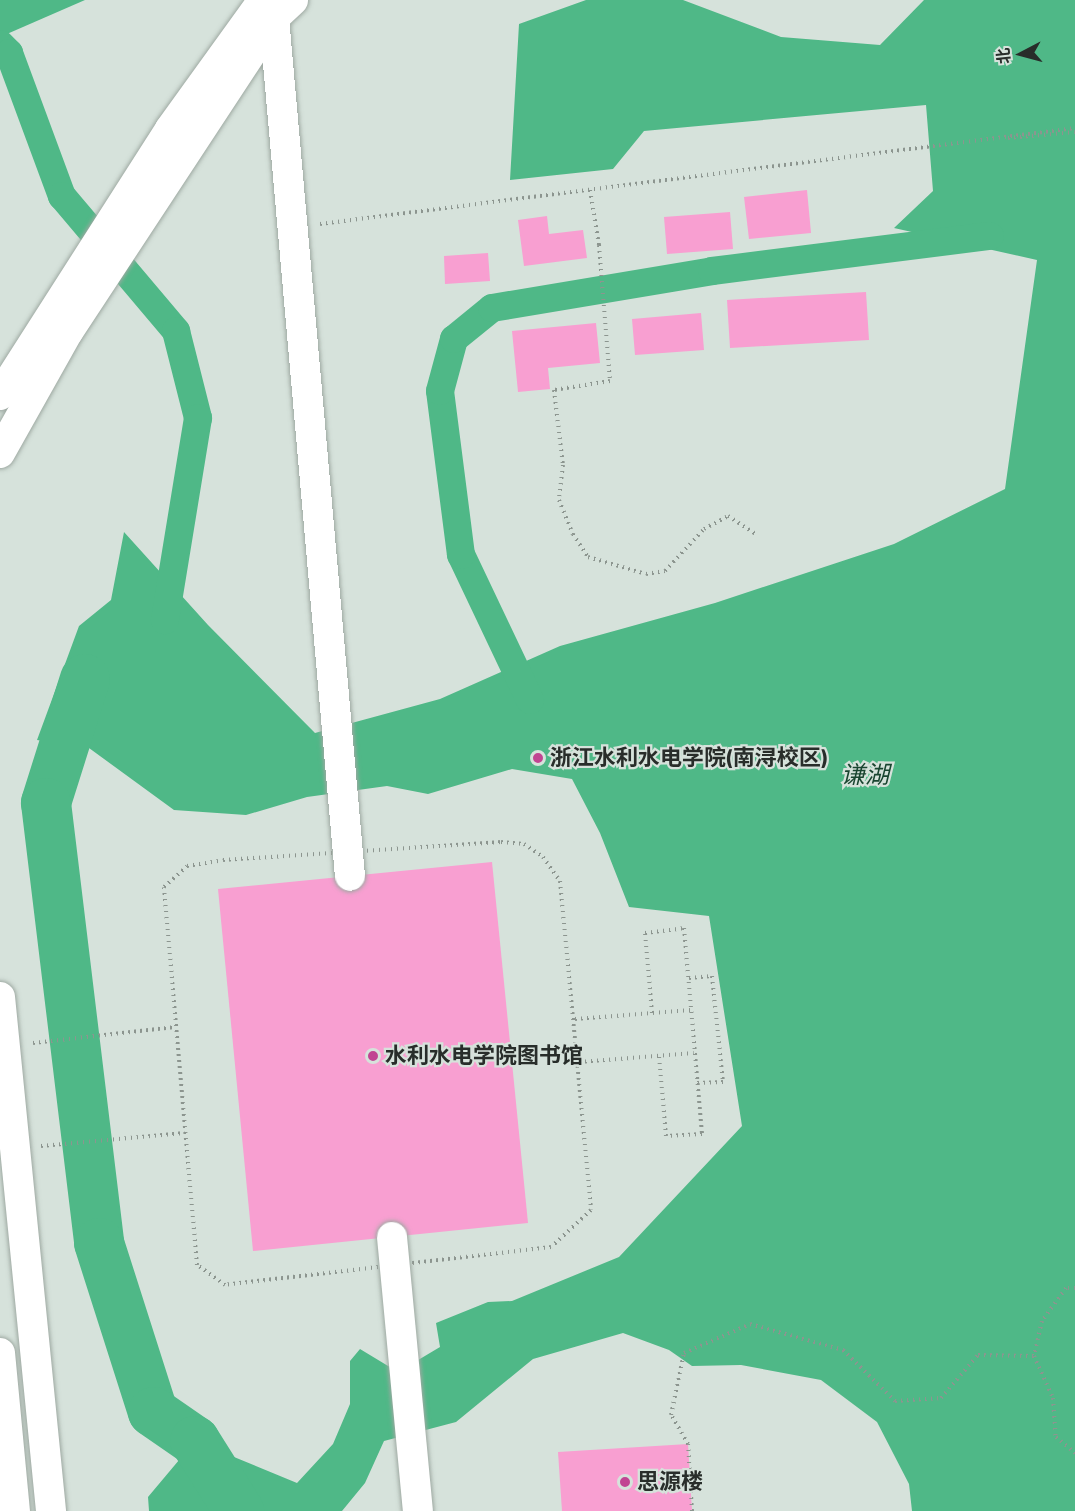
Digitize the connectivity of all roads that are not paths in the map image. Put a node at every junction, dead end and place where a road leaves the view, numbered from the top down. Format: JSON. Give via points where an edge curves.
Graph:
{"nodes":[{"id":1,"x":276,"y":6,"type":"edge"},
{"id":2,"x":151,"y":176,"type":"junction"},
{"id":3,"x":57,"y":328,"type":"junction"},
{"id":4,"x":0,"y":395,"type":"edge"},
{"id":5,"x":0,"y":453,"type":"edge"},
{"id":6,"x":349,"y":864,"type":"road end"},
{"id":7,"x":0,"y":1000,"type":"edge"},
{"id":8,"x":9,"y":1186,"type":"edge"},
{"id":9,"x":394,"y":1251,"type":"road end"},
{"id":10,"x":0,"y":1353,"type":"edge"},
{"id":11,"x":15,"y":1511,"type":"edge"},
{"id":12,"x":51,"y":1511,"type":"edge"},
{"id":13,"x":418,"y":1511,"type":"edge"}],
"edges":[{"from":1,"to":2,"type":"street"},
{"from":1,"to":6,"type":"street"},
{"from":2,"to":3,"type":"street"},
{"from":2,"to":3,"type":"street","via":[[85,266]]},
{"from":3,"to":4,"type":"street"},
{"from":3,"to":5,"type":"street"},
{"from":7,"to":8,"type":"street"},
{"from":8,"to":12,"type":"street"},
{"from":9,"to":13,"type":"street"},
{"from":10,"to":11,"type":"street"}]}
